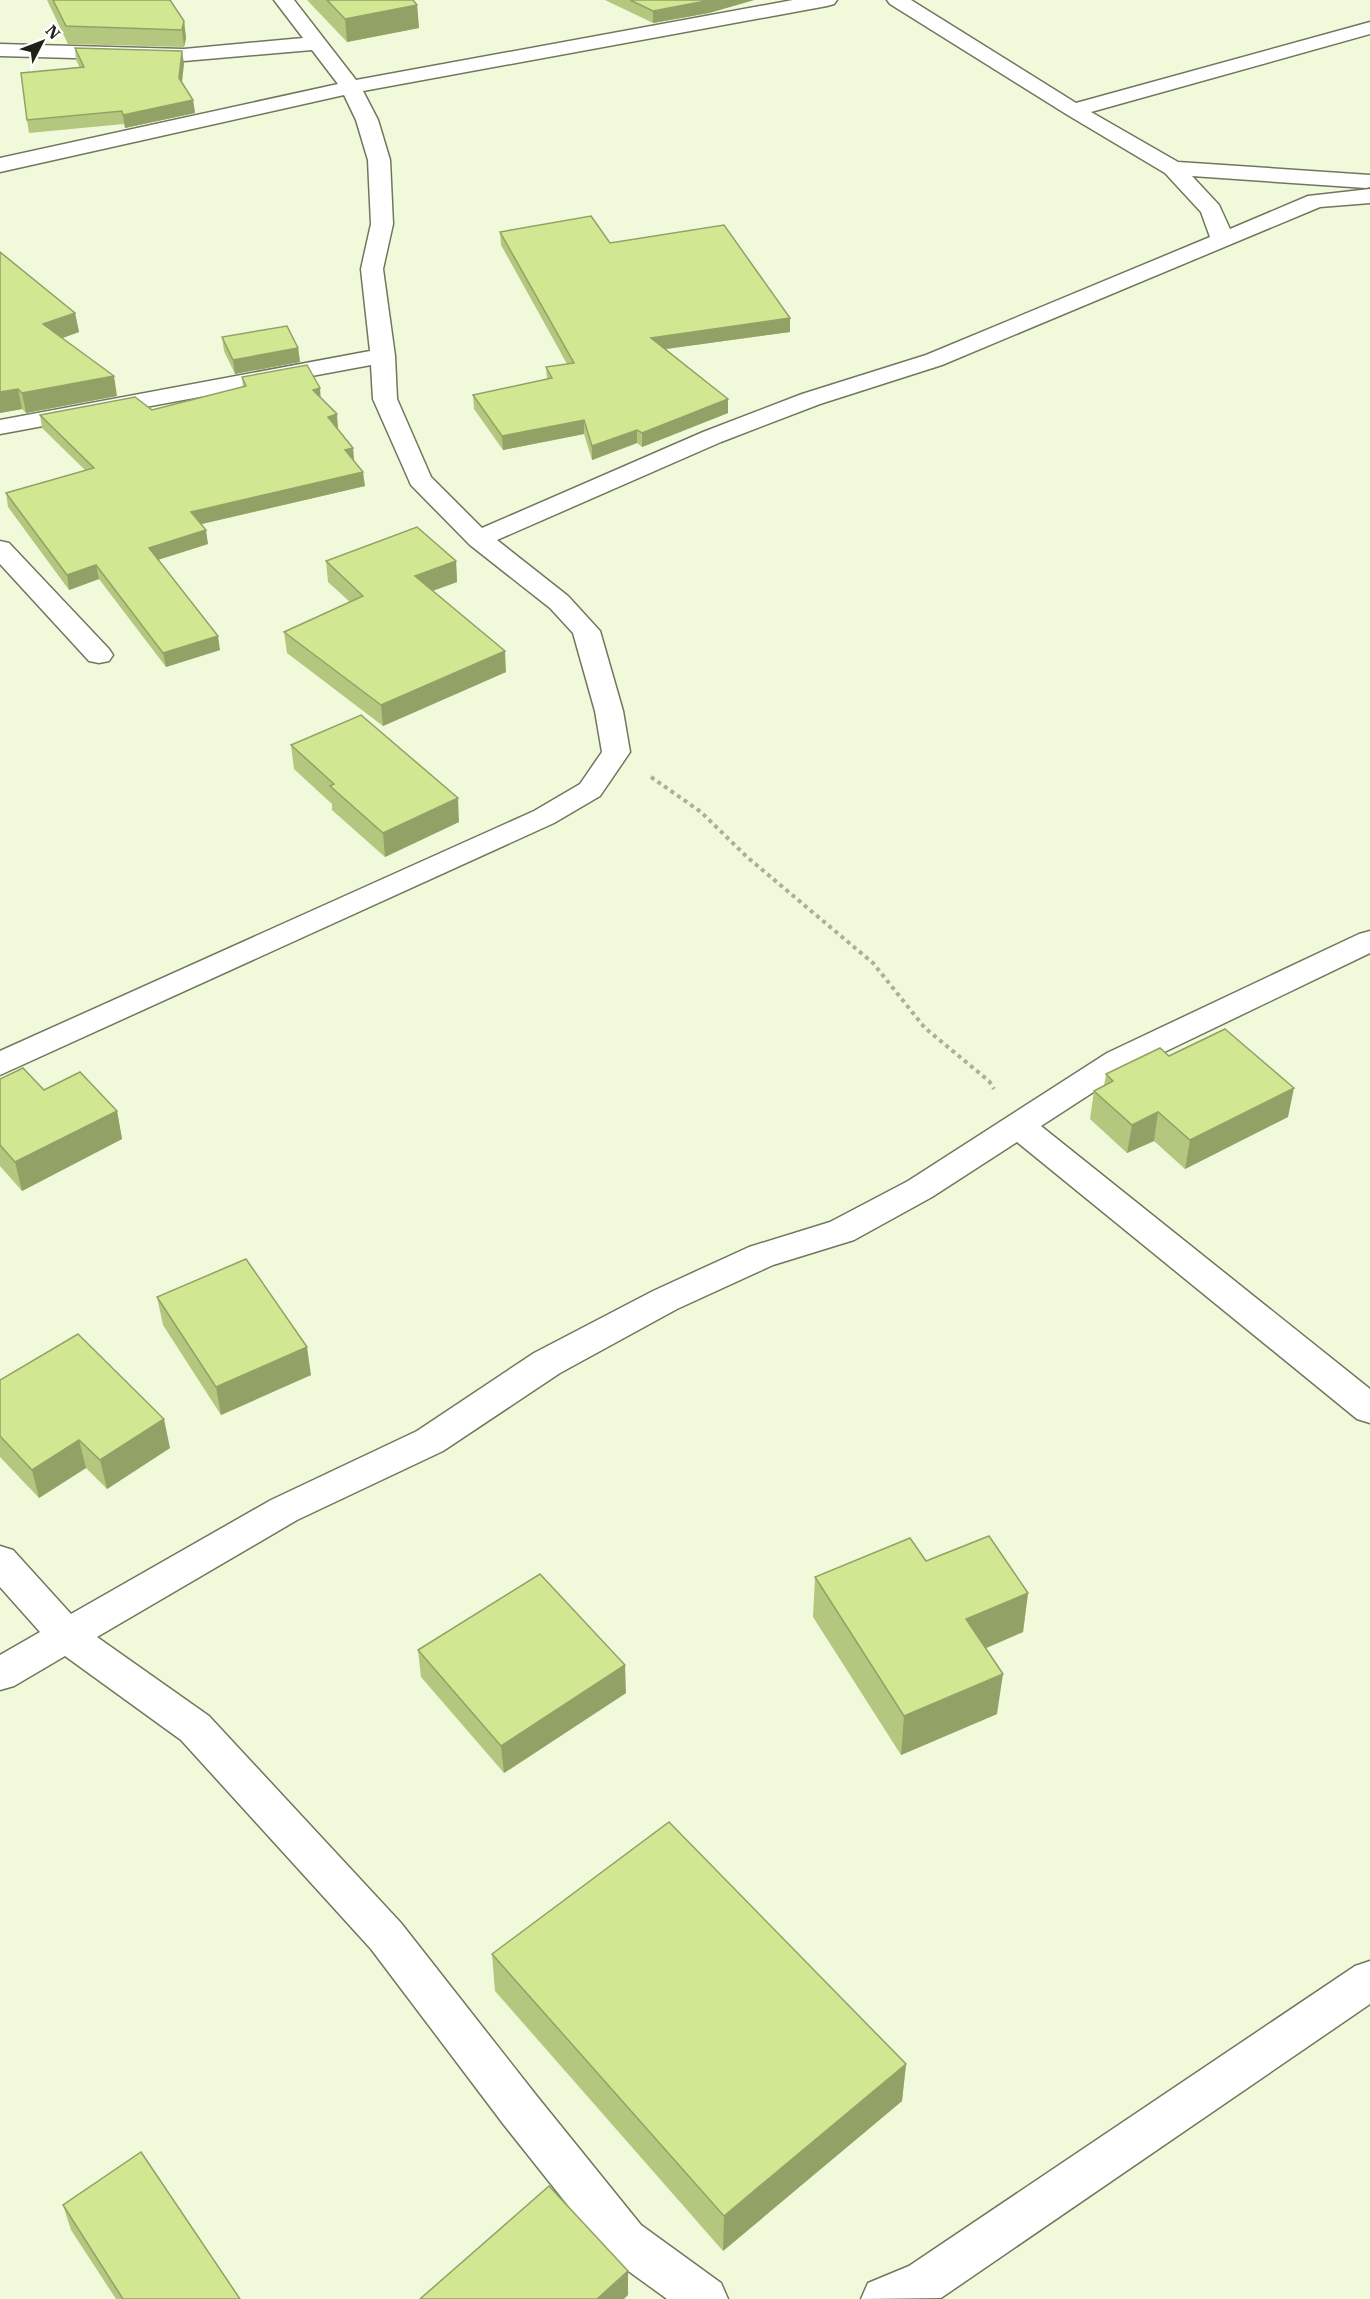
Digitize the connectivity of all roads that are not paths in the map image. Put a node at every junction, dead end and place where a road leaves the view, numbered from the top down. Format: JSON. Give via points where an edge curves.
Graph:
{"nodes":[{"id":1,"x":284,"y":0,"type":"edge"},
{"id":2,"x":827,"y":0,"type":"edge"},
{"id":3,"x":897,"y":0,"type":"edge"},
{"id":4,"x":1370,"y":28,"type":"edge"},
{"id":5,"x":317,"y":44,"type":"junction"},
{"id":6,"x":0,"y":50,"type":"edge"},
{"id":7,"x":351,"y":87,"type":"junction"},
{"id":8,"x":1073,"y":110,"type":"junction"},
{"id":9,"x":0,"y":165,"type":"edge"},
{"id":10,"x":1173,"y":168,"type":"junction"},
{"id":11,"x":1370,"y":182,"type":"edge"},
{"id":12,"x":1370,"y":195,"type":"edge"},
{"id":13,"x":1222,"y":238,"type":"junction"},
{"id":14,"x":383,"y":356,"type":"junction"},
{"id":15,"x":0,"y":427,"type":"edge"},
{"id":16,"x":478,"y":539,"type":"junction"},
{"id":17,"x":0,"y":549,"type":"edge"},
{"id":18,"x":99,"y":655,"type":"dead end"},
{"id":19,"x":1370,"y":940,"type":"edge"},
{"id":20,"x":2,"y":1060,"type":"edge"},
{"id":21,"x":1018,"y":1125,"type":"junction"},
{"id":22,"x":1370,"y":1409,"type":"edge"},
{"id":23,"x":0,"y":1561,"type":"edge"},
{"id":24,"x":68,"y":1637,"type":"junction"},
{"id":25,"x":0,"y":1674,"type":"edge"},
{"id":26,"x":1370,"y":1980,"type":"edge"},
{"id":27,"x":705,"y":2299,"type":"edge"},
{"id":28,"x":884,"y":2299,"type":"edge"}],
"edges":[{"from":1,"to":5,"type":"street"},
{"from":2,"to":7,"type":"street"},
{"from":3,"to":8,"type":"street"},
{"from":4,"to":8,"type":"street"},
{"from":5,"to":6,"type":"street","via":[[184,55]]},
{"from":5,"to":7,"type":"street"},
{"from":7,"to":9,"type":"street"},
{"from":7,"to":14,"type":"street","via":[[367,120],[379,160],[382,224],[372,269]]},
{"from":8,"to":10,"type":"street"},
{"from":10,"to":11,"type":"street"},
{"from":10,"to":13,"type":"street","via":[[1211,210]]},
{"from":12,"to":13,"type":"street","via":[[1316,201]]},
{"from":13,"to":16,"type":"street","via":[[934,360],[811,399],[712,437]]},
{"from":14,"to":15,"type":"street"},
{"from":14,"to":16,"type":"street","via":[[385,399],[420,480]]},
{"from":16,"to":20,"type":"street","via":[[559,602],[586,631],[609,711],[616,752],[590,790],[544,817]]},
{"from":17,"to":18,"type":"street"},
{"from":19,"to":21,"type":"street","via":[[1118,1061]]},
{"from":21,"to":22,"type":"street"},
{"from":21,"to":24,"type":"street","via":[[920,1189],[842,1231],[761,1256],[665,1300],[567,1352],[430,1441],[284,1510]]},
{"from":23,"to":24,"type":"street"},
{"from":24,"to":25,"type":"street"},
{"from":24,"to":27,"type":"street","via":[[195,1728],[386,1936],[625,2241]]},
{"from":26,"to":28,"type":"street","via":[[925,2282]]}]}
